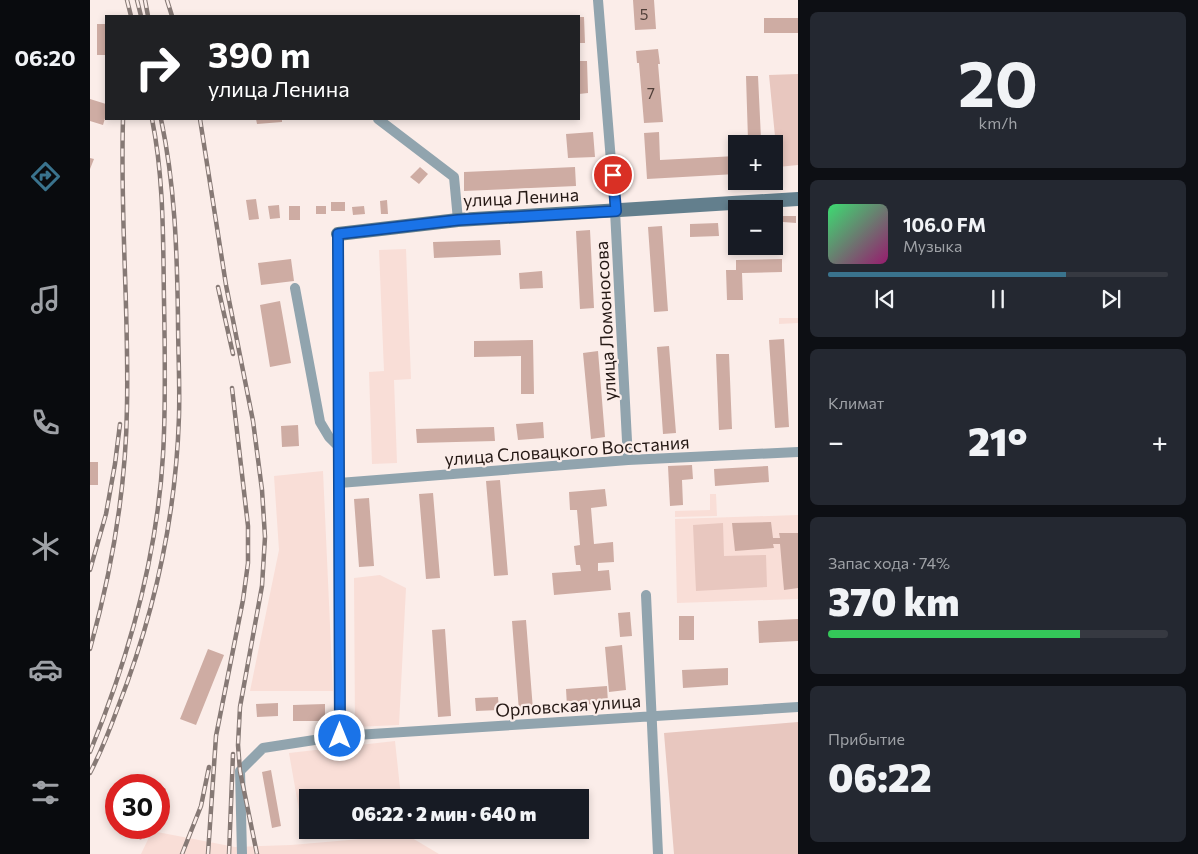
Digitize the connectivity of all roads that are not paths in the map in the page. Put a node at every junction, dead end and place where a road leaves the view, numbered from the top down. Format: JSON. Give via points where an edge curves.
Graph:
{"nodes":[{"id":1,"x":598,"y":0,"type":"edge"},
{"id":2,"x":379,"y":120,"type":"edge"},
{"id":3,"x":798,"y":199,"type":"edge"},
{"id":4,"x":616,"y":211,"type":"junction"},
{"id":5,"x":458,"y":220,"type":"junction"},
{"id":6,"x":338,"y":234,"type":"joint"},
{"id":7,"x":294,"y":288,"type":"dead end"},
{"id":8,"x":339,"y":447,"type":"junction"},
{"id":9,"x":798,"y":452,"type":"edge"},
{"id":10,"x":628,"y":460,"type":"junction"},
{"id":11,"x":339,"y":483,"type":"junction"},
{"id":12,"x":646,"y":595,"type":"dead end"},
{"id":13,"x":798,"y":707,"type":"edge"},
{"id":14,"x":652,"y":715,"type":"junction"},
{"id":15,"x":340,"y":736,"type":"junction"},
{"id":16,"x":242,"y":854,"type":"edge"},
{"id":17,"x":658,"y":854,"type":"edge"}],
"edges":[{"from":1,"to":4,"type":"street","name":"улица Ломоносова"},
{"from":2,"to":5,"type":"street","via":[[454,177]]},
{"from":3,"to":4,"type":"main road","name":"улица Ленина"},
{"from":4,"to":5,"type":"main road","name":"улица Ленина"},
{"from":4,"to":10,"type":"street","name":"улица Ломоносова"},
{"from":5,"to":6,"type":"main road","name":"улица Ленина"},
{"from":6,"to":8,"type":"street"},
{"from":7,"to":8,"type":"street","via":[[320,422]]},
{"from":8,"to":11,"type":"street"},
{"from":9,"to":10,"type":"street","name":"улица Словацкого Восстания"},
{"from":10,"to":11,"type":"street","name":"улица Словацкого Восстания"},
{"from":11,"to":15,"type":"street"},
{"from":12,"to":14,"type":"street"},
{"from":13,"to":14,"type":"street","name":"Орловская улица"},
{"from":14,"to":15,"type":"street","name":"Орловская улица"},
{"from":14,"to":17,"type":"street"},
{"from":15,"to":16,"type":"street","name":"Орловская улица","via":[[263,748],[240,770]]}]}
